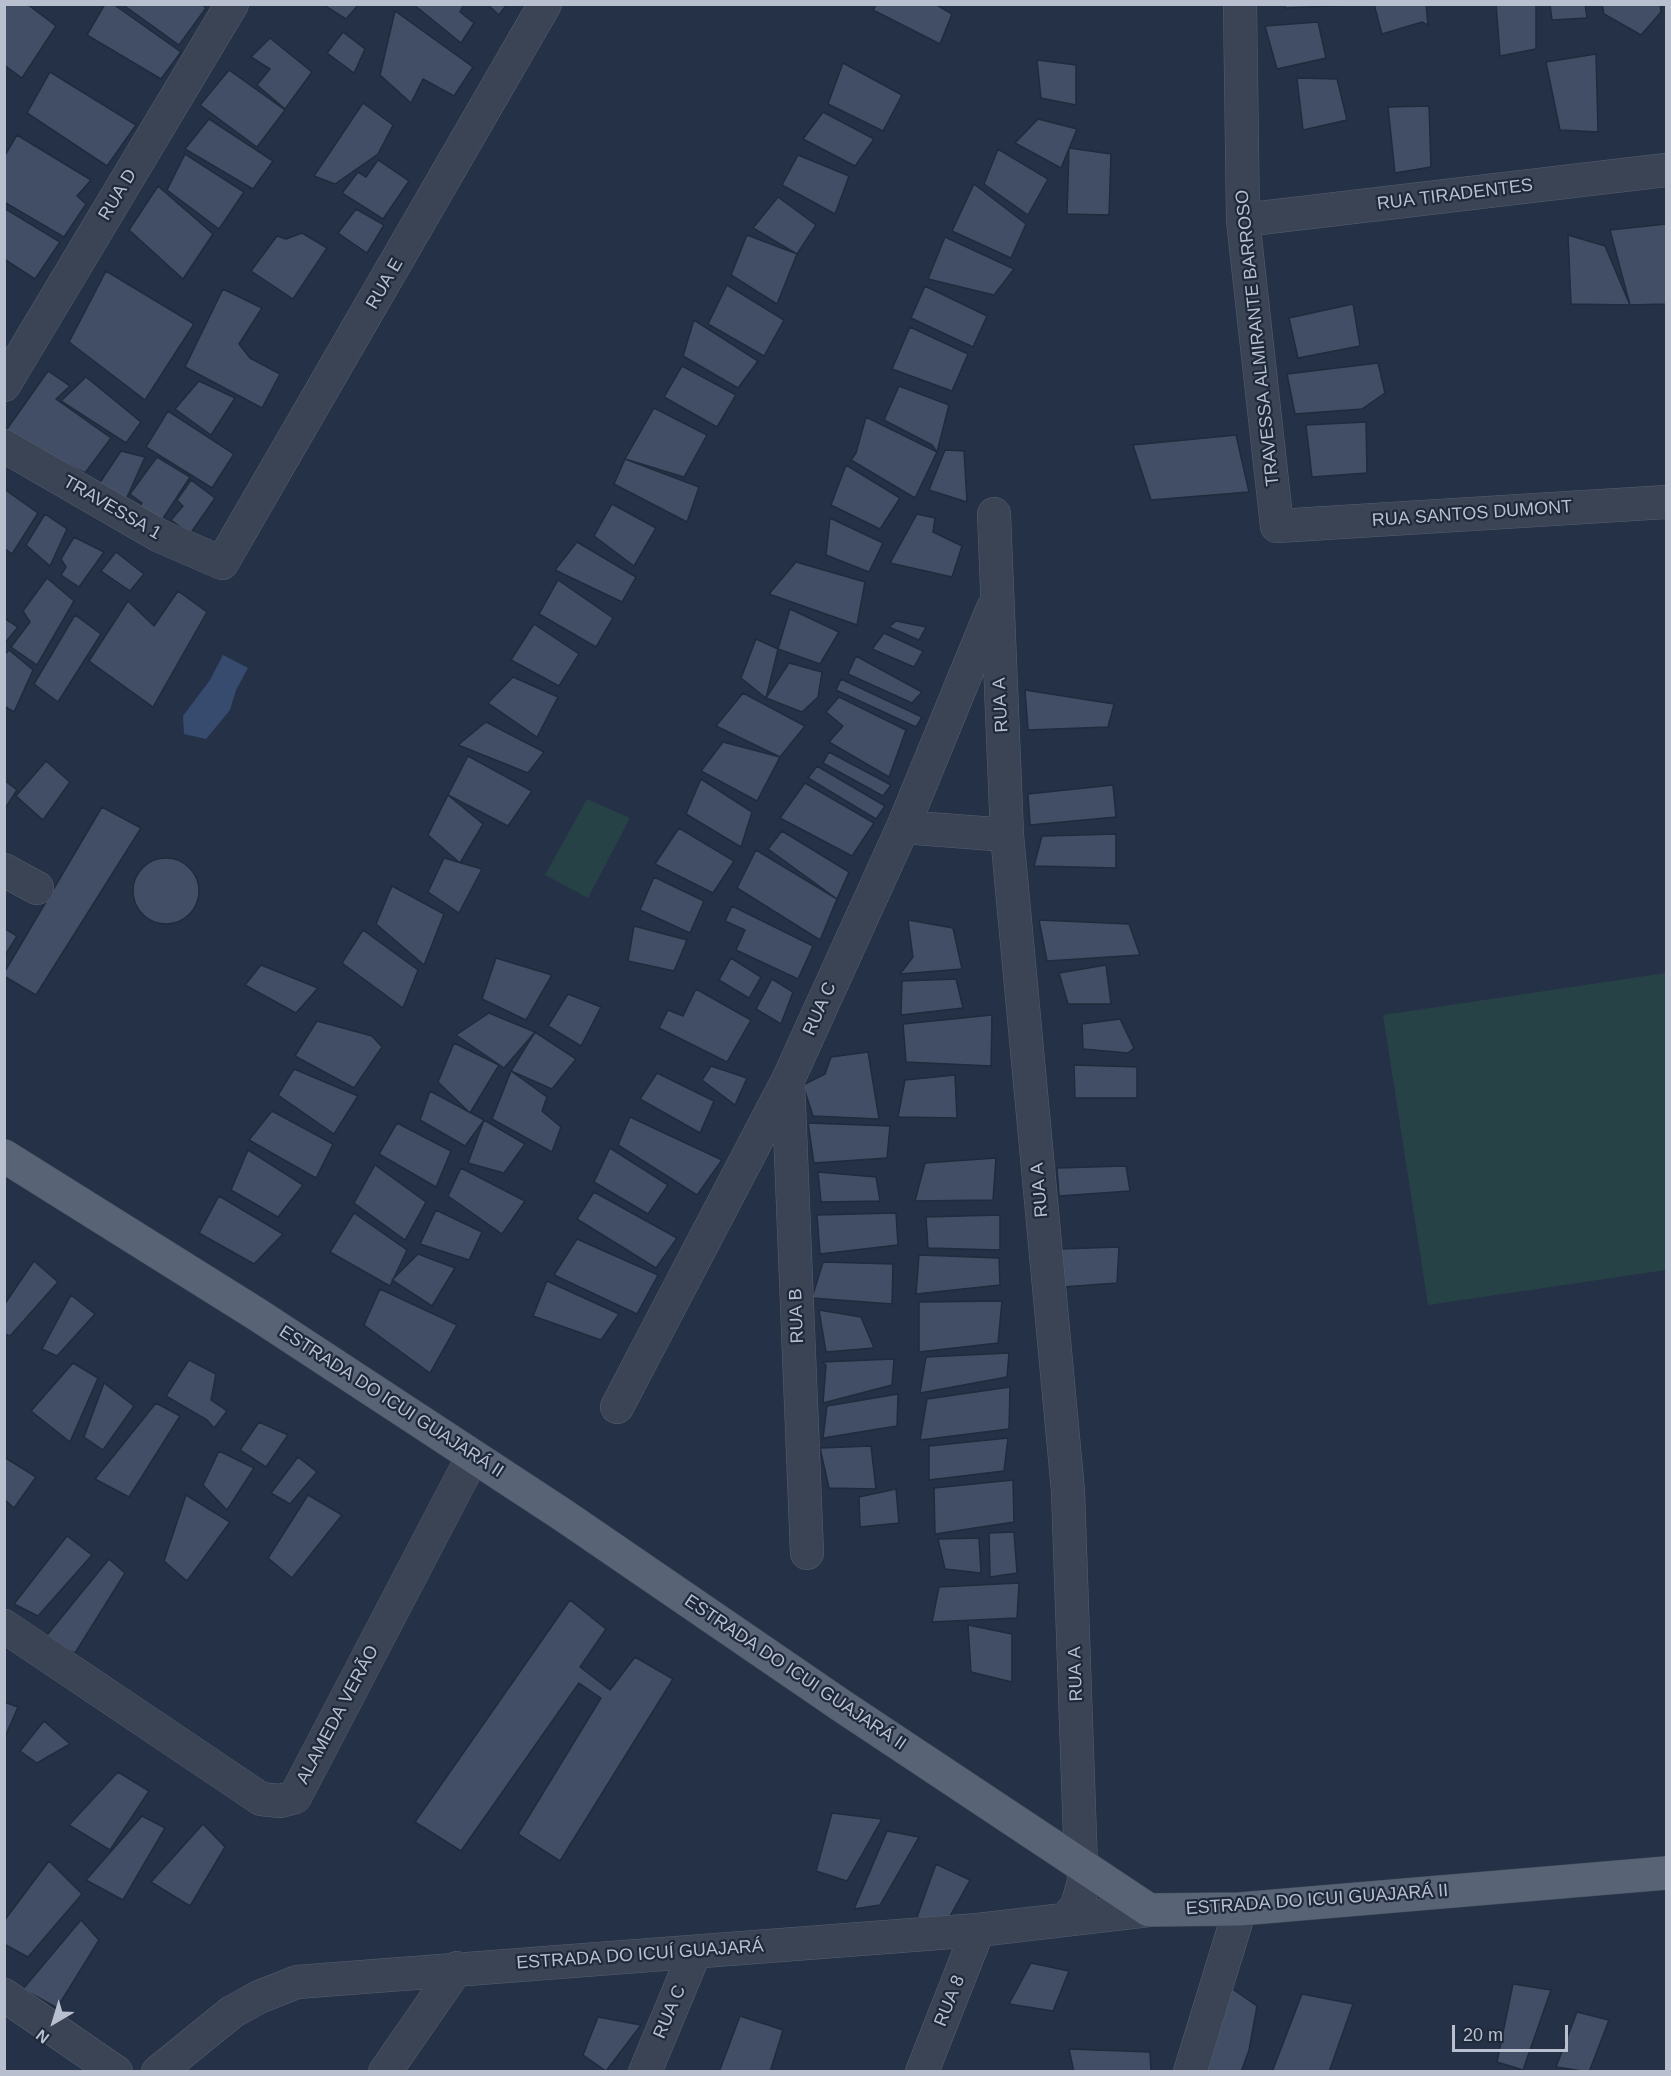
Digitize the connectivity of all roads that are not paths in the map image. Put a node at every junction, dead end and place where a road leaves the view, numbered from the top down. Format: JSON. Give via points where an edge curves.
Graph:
{"nodes":[{"id":1,"x":232,"y":4,"type":"edge"},
{"id":2,"x":545,"y":4,"type":"edge"},
{"id":3,"x":1240,"y":4,"type":"edge"},
{"id":4,"x":1666,"y":170,"type":"edge"},
{"id":5,"x":1243,"y":220,"type":"junction"},
{"id":6,"x":4,"y":385,"type":"edge"},
{"id":7,"x":4,"y":446,"type":"edge"},
{"id":8,"x":1666,"y":502,"type":"edge"},
{"id":9,"x":994,"y":514,"type":"dead end"},
{"id":10,"x":1277,"y":526,"type":"joint"},
{"id":11,"x":222,"y":563,"type":"joint"},
{"id":12,"x":997,"y":600,"type":"junction"},
{"id":13,"x":903,"y":827,"type":"junction"},
{"id":14,"x":1007,"y":835,"type":"junction"},
{"id":15,"x":4,"y":870,"type":"edge"},
{"id":16,"x":37,"y":888,"type":"dead end"},
{"id":17,"x":788,"y":1080,"type":"junction"},
{"id":18,"x":4,"y":1156,"type":"edge"},
{"id":19,"x":617,"y":1407,"type":"dead end"},
{"id":20,"x":473,"y":1456,"type":"junction"},
{"id":21,"x":807,"y":1552,"type":"dead end"},
{"id":22,"x":4,"y":1626,"type":"edge"},
{"id":23,"x":1082,"y":1866,"type":"junction"},
{"id":24,"x":1666,"y":1873,"type":"edge"},
{"id":25,"x":1240,"y":1909,"type":"junction"},
{"id":26,"x":1149,"y":1910,"type":"junction"},
{"id":27,"x":1066,"y":1919,"type":"junction"},
{"id":28,"x":978,"y":1930,"type":"junction"},
{"id":29,"x":695,"y":1952,"type":"junction"},
{"id":30,"x":457,"y":1968,"type":"junction"},
{"id":31,"x":4,"y":1995,"type":"edge"},
{"id":32,"x":116,"y":2072,"type":"edge"},
{"id":33,"x":158,"y":2072,"type":"edge"},
{"id":34,"x":385,"y":2072,"type":"edge"},
{"id":35,"x":645,"y":2072,"type":"edge"},
{"id":36,"x":922,"y":2072,"type":"edge"},
{"id":37,"x":1190,"y":2072,"type":"edge"}],
"edges":[{"from":1,"to":6,"type":"street","name":"RUA D"},
{"from":2,"to":11,"type":"street","name":"RUA E"},
{"from":3,"to":5,"type":"street","name":"TRAVESSA ALMIRANTE BARROSO"},
{"from":4,"to":5,"type":"street","name":"RUA TIRADENTES"},
{"from":5,"to":10,"type":"street","name":"TRAVESSA ALMIRANTE BARROSO"},
{"from":7,"to":11,"type":"street","name":"TRAVESSA 1","via":[[160,536]]},
{"from":8,"to":10,"type":"street","name":"RUA SANTOS DUMONT"},
{"from":9,"to":12,"type":"street","name":"RUA A"},
{"from":12,"to":13,"type":"street","name":"RUA C"},
{"from":12,"to":14,"type":"street","name":"RUA A"},
{"from":13,"to":14,"type":"street"},
{"from":13,"to":17,"type":"street","name":"RUA C"},
{"from":14,"to":23,"type":"street","name":"RUA A","via":[[1068,1491]]},
{"from":15,"to":16,"type":"street"},
{"from":17,"to":19,"type":"street","name":"RUA C"},
{"from":17,"to":21,"type":"street","name":"RUA B"},
{"from":18,"to":20,"type":"main road","name":"ESTRADA DO ICUI GUAJARÁ II"},
{"from":20,"to":22,"type":"street","name":"ALAMEDA VERÃO","via":[[295,1797],[280,1801],[261,1799]]},
{"from":20,"to":23,"type":"main road","name":"ESTRADA DO ICUI GUAJARÁ II"},
{"from":23,"to":26,"type":"main road","name":"ESTRADA DO ICUI GUAJARÁ II"},
{"from":23,"to":27,"type":"street","name":"RUA A","via":[[1085,1887]]},
{"from":24,"to":25,"type":"main road","name":"ESTRADA DO ICUI GUAJARÁ II"},
{"from":25,"to":26,"type":"main road","name":"ESTRADA DO ICUI GUAJARÁ II"},
{"from":25,"to":37,"type":"street"},
{"from":26,"to":27,"type":"street","name":"ESTRADA DO ICUÍ GUAJARÁ"},
{"from":27,"to":28,"type":"street","name":"ESTRADA DO ICUÍ GUAJARÁ"},
{"from":28,"to":29,"type":"street","name":"ESTRADA DO ICUÍ GUAJARÁ"},
{"from":28,"to":36,"type":"street","name":"RUA 8"},
{"from":29,"to":30,"type":"street","name":"ESTRADA DO ICUÍ GUAJARÁ"},
{"from":29,"to":35,"type":"street","name":"RUA C"},
{"from":30,"to":33,"type":"street","name":"ESTRADA DO ICUÍ GUAJARÁ","via":[[297,1982],[259,1996],[232,2012]]},
{"from":30,"to":34,"type":"street"},
{"from":31,"to":32,"type":"street"}]}
